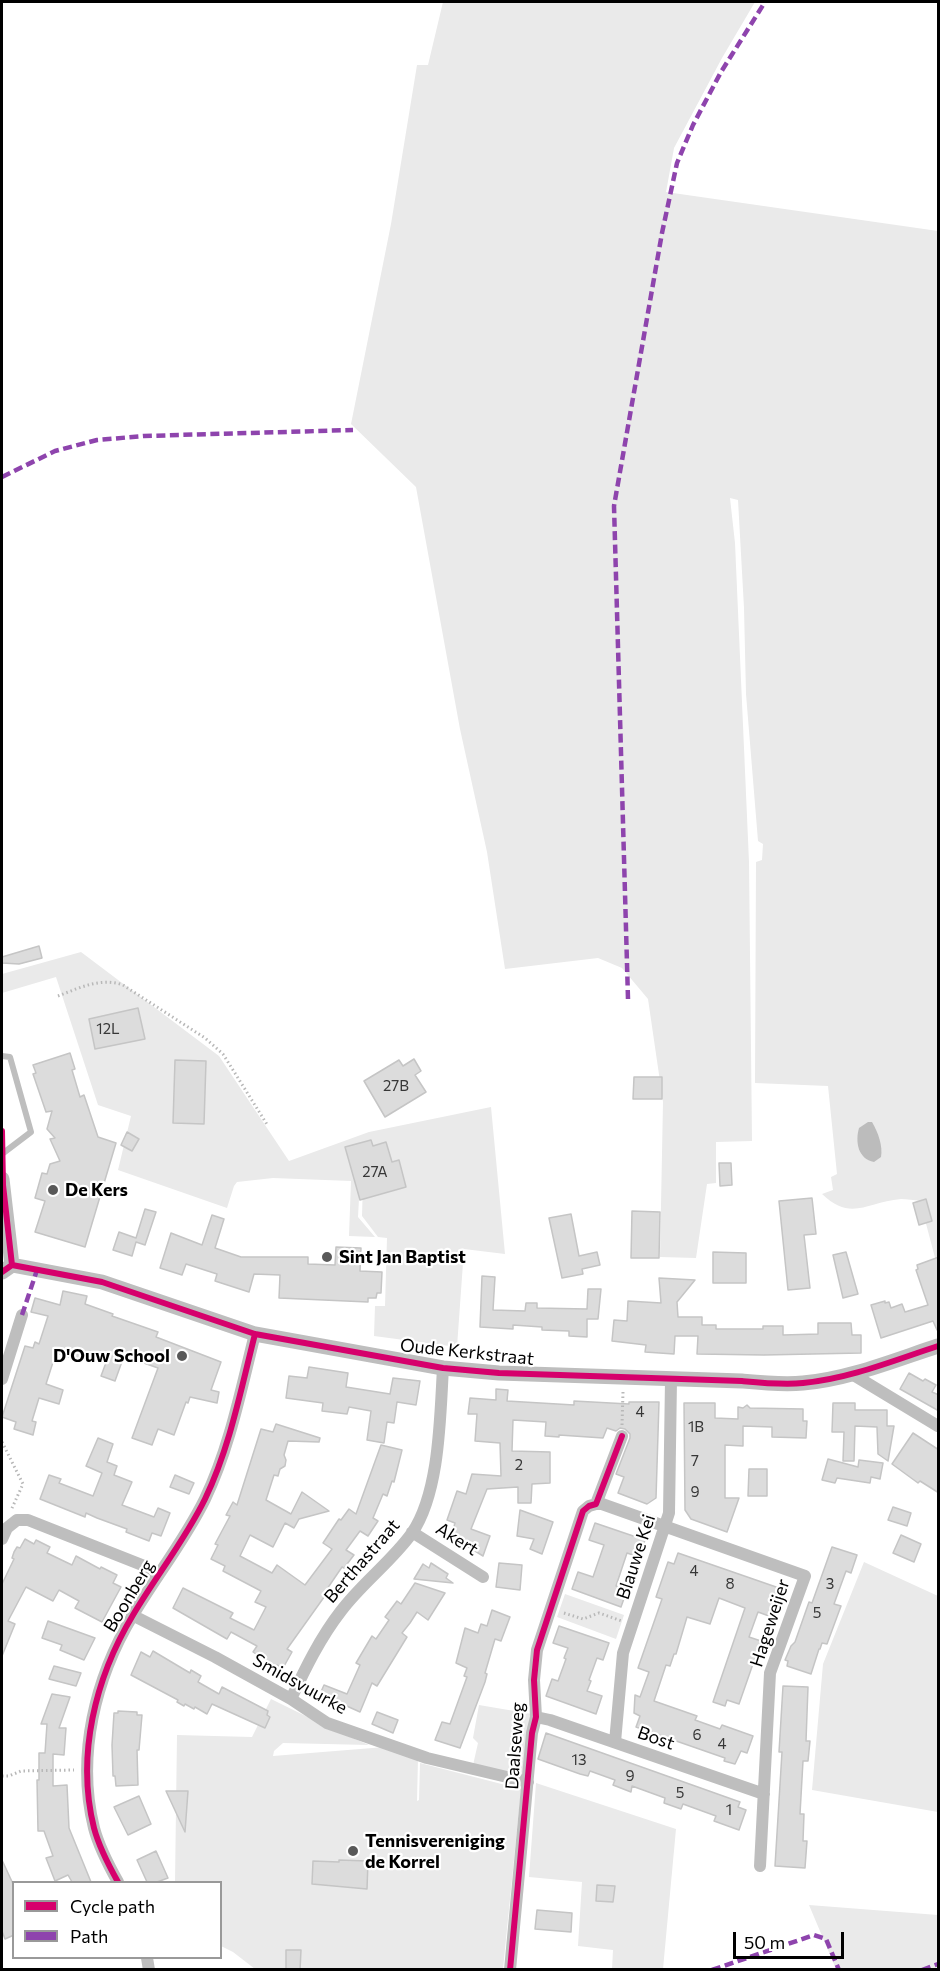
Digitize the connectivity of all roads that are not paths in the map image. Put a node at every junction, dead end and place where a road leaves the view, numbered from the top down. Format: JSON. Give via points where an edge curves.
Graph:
{"nodes":[{"id":1,"x":2,"y":1056,"type":"edge"},
{"id":2,"x":2,"y":1154,"type":"edge"},
{"id":3,"x":2,"y":1179,"type":"edge"},
{"id":4,"x":7,"y":1269,"type":"edge"},
{"id":5,"x":22,"y":1315,"type":"dead end"},
{"id":6,"x":255,"y":1334,"type":"junction"},
{"id":7,"x":939,"y":1346,"type":"edge"},
{"id":8,"x":443,"y":1368,"type":"junction"},
{"id":9,"x":852,"y":1374,"type":"junction"},
{"id":10,"x":2,"y":1379,"type":"edge"},
{"id":11,"x":671,"y":1380,"type":"junction"},
{"id":12,"x":939,"y":1426,"type":"edge"},
{"id":13,"x":622,"y":1436,"type":"road end"},
{"id":14,"x":596,"y":1504,"type":"junction"},
{"id":15,"x":666,"y":1526,"type":"junction"},
{"id":16,"x":412,"y":1532,"type":"junction"},
{"id":17,"x":2,"y":1539,"type":"edge"},
{"id":18,"x":158,"y":1575,"type":"junction"},
{"id":19,"x":483,"y":1576,"type":"dead end"},
{"id":20,"x":132,"y":1616,"type":"junction"},
{"id":21,"x":291,"y":1699,"type":"junction"},
{"id":22,"x":536,"y":1717,"type":"junction"},
{"id":23,"x":615,"y":1742,"type":"junction"},
{"id":24,"x":528,"y":1782,"type":"junction"},
{"id":25,"x":764,"y":1794,"type":"junction"},
{"id":26,"x":760,"y":1866,"type":"dead end"},
{"id":27,"x":118,"y":1881,"type":"edge"},
{"id":28,"x":510,"y":1970,"type":"edge"}],
"edges":[{"from":1,"to":2,"type":"lane","via":[[10,1057],[31,1132]]},
{"from":3,"to":4,"type":"street"},
{"from":4,"to":6,"type":"street","name":"Oude Kerkstraat","via":[[102,1282]]},
{"from":5,"to":10,"type":"street"},
{"from":6,"to":8,"type":"street","name":"Oude Kerkstraat"},
{"from":6,"to":18,"type":"street","name":"Boonberg","via":[[225,1449],[205,1499]]},
{"from":7,"to":9,"type":"street","name":"Oude Kerkstraat"},
{"from":8,"to":11,"type":"street","name":"Oude Kerkstraat"},
{"from":8,"to":16,"type":"street","name":"Berthastraat","via":[[436,1460],[428,1498]]},
{"from":9,"to":11,"type":"street","name":"Oude Kerkstraat","via":[[802,1384]]},
{"from":9,"to":12,"type":"street"},
{"from":11,"to":15,"type":"street","name":"Blauwe Kei"},
{"from":13,"to":14,"type":"street","name":"Daalseweg"},
{"from":14,"to":15,"type":"street","name":"Hageweijer"},
{"from":14,"to":22,"type":"street","name":"Daalseweg","via":[[583,1511],[537,1650]]},
{"from":15,"to":23,"type":"street","name":"Blauwe Kei","via":[[623,1653]]},
{"from":15,"to":25,"type":"street","name":"Hageweijer","via":[[805,1575],[770,1673]]},
{"from":16,"to":19,"type":"street","name":"Akert"},
{"from":16,"to":21,"type":"street","name":"Berthastraat","via":[[341,1611],[312,1655]]},
{"from":17,"to":18,"type":"street","via":[[16,1520],[28,1520]]},
{"from":18,"to":20,"type":"street","name":"Boonberg"},
{"from":20,"to":21,"type":"street","name":"Smidsvuurke"},
{"from":20,"to":27,"type":"street","name":"Boonberg","via":[[109,1661],[95,1704],[88,1757],[95,1831]]},
{"from":21,"to":24,"type":"street","name":"Smidsvuurke","via":[[337,1727],[427,1758]]},
{"from":22,"to":23,"type":"street","name":"Bost"},
{"from":22,"to":24,"type":"street","name":"Daalseweg"},
{"from":23,"to":25,"type":"street","name":"Bost"},
{"from":24,"to":28,"type":"street","name":"Daalseweg"},
{"from":25,"to":26,"type":"street","name":"Hageweijer"}]}
